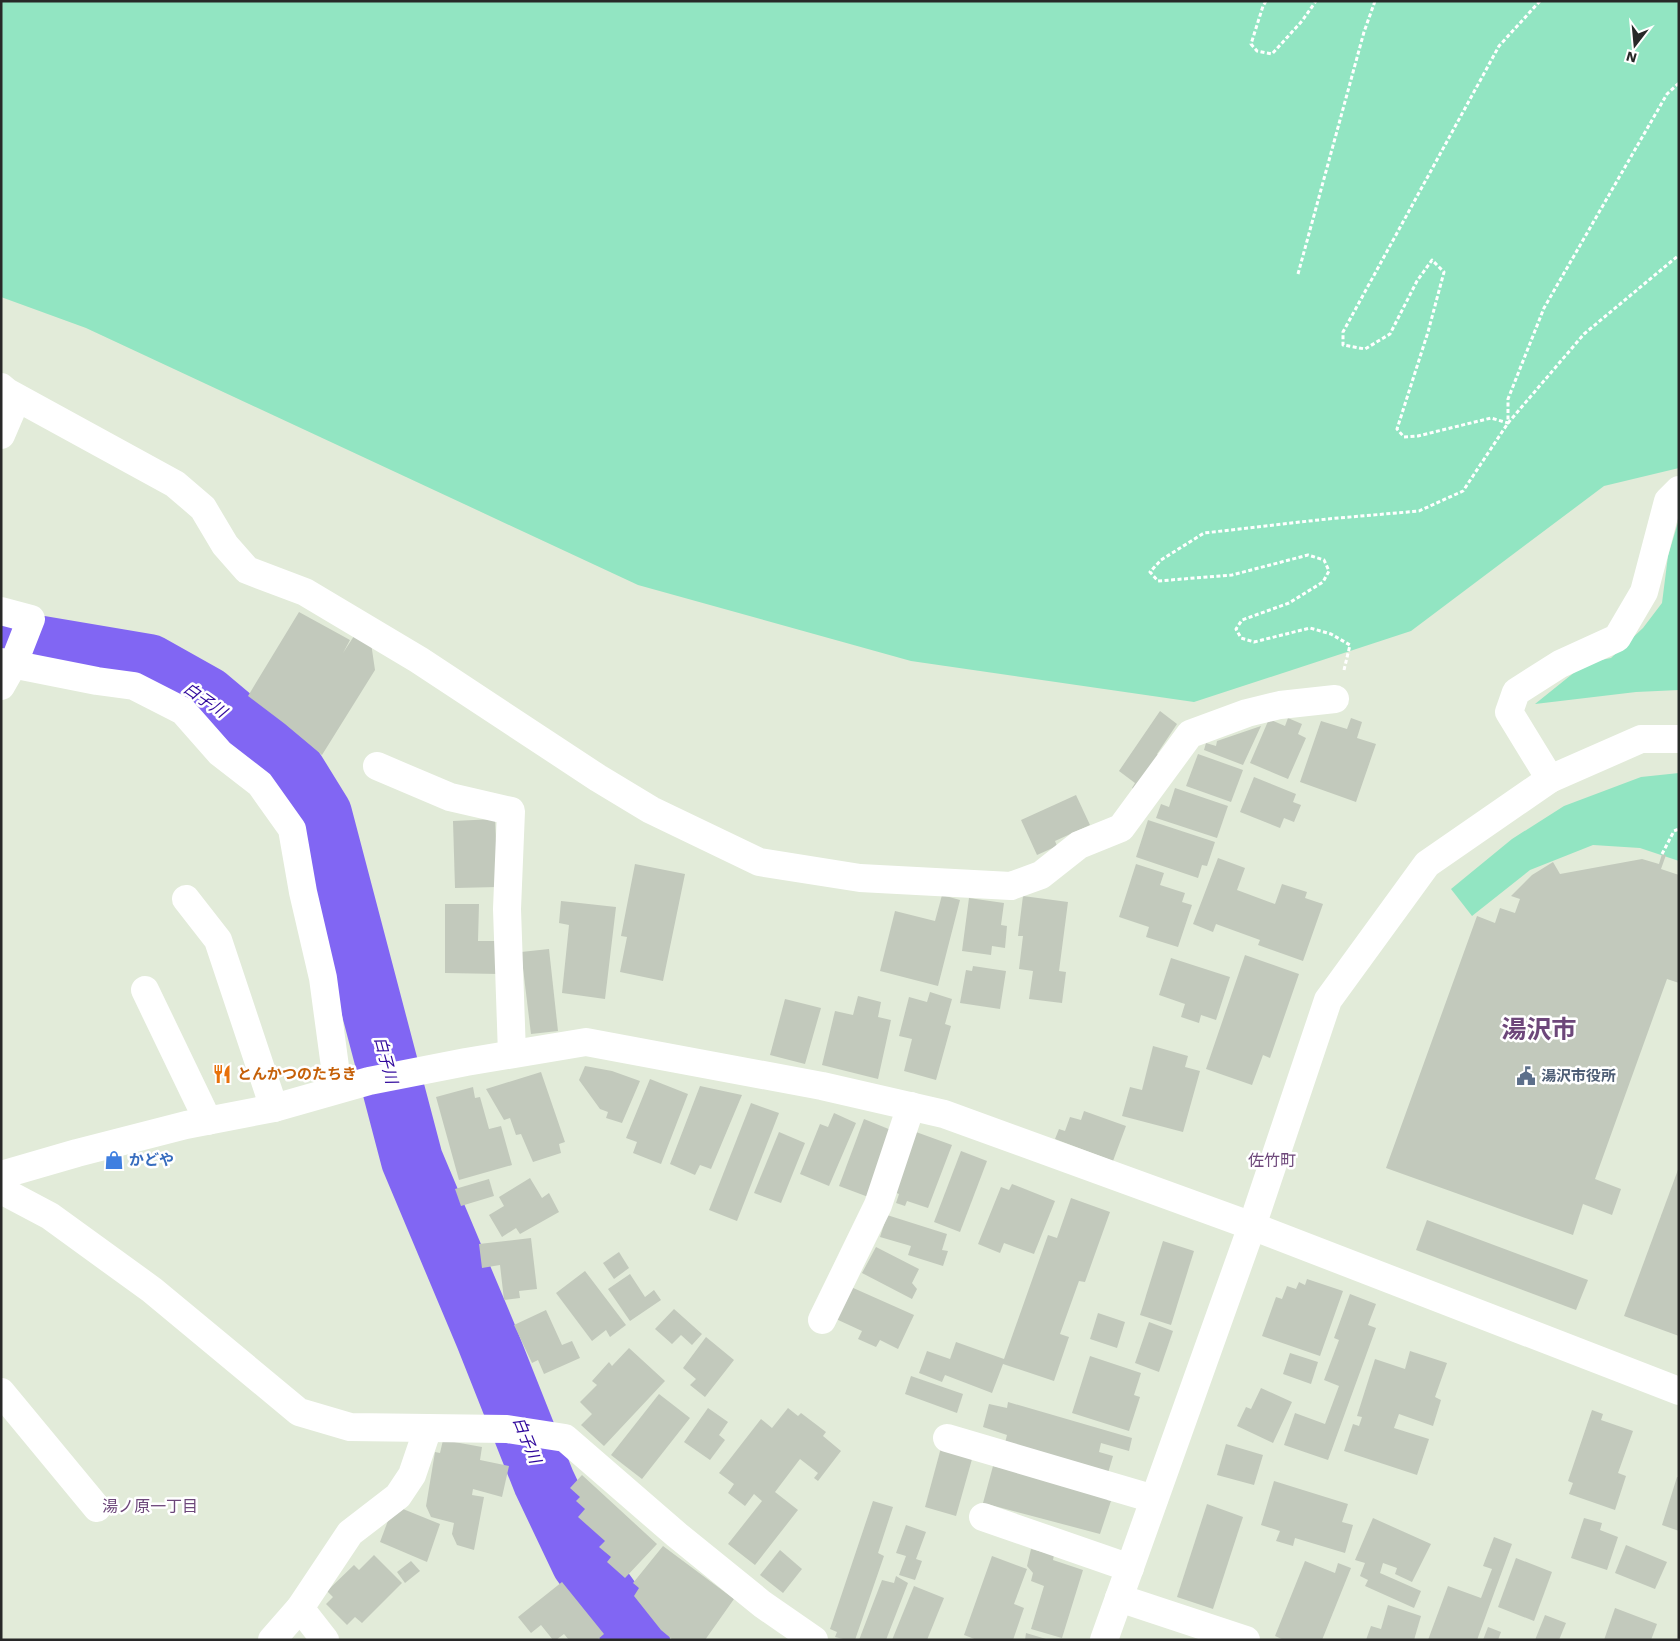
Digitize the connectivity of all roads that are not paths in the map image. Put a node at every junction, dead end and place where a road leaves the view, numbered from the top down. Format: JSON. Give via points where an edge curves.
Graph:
{"nodes":[{"id":1,"x":7,"y":397,"type":"edge"},
{"id":2,"x":1,"y":435,"type":"edge"},
{"id":3,"x":1679,"y":490,"type":"edge"},
{"id":4,"x":1,"y":611,"type":"edge"},
{"id":5,"x":5,"y":671,"type":"edge"},
{"id":6,"x":1335,"y":699,"type":"road end"},
{"id":7,"x":1679,"y":738,"type":"edge"},
{"id":8,"x":377,"y":766,"type":"dead end"},
{"id":9,"x":1550,"y":779,"type":"junction"},
{"id":10,"x":186,"y":899,"type":"dead end"},
{"id":11,"x":145,"y":990,"type":"dead end"},
{"id":12,"x":512,"y":1054,"type":"junction"},
{"id":13,"x":338,"y":1089,"type":"junction"},
{"id":14,"x":911,"y":1106,"type":"junction"},
{"id":15,"x":274,"y":1108,"type":"junction"},
{"id":16,"x":208,"y":1121,"type":"junction"},
{"id":17,"x":1,"y":1175,"type":"edge"},
{"id":18,"x":1,"y":1190,"type":"edge"},
{"id":19,"x":1252,"y":1226,"type":"junction"},
{"id":20,"x":822,"y":1320,"type":"dead end"},
{"id":21,"x":1679,"y":1391,"type":"edge"},
{"id":22,"x":1,"y":1392,"type":"edge"},
{"id":23,"x":428,"y":1428,"type":"junction"},
{"id":24,"x":947,"y":1438,"type":"dead end"},
{"id":25,"x":1154,"y":1498,"type":"junction"},
{"id":26,"x":98,"y":1508,"type":"dead end"},
{"id":27,"x":983,"y":1517,"type":"dead end"},
{"id":28,"x":1130,"y":1568,"type":"junction"},
{"id":29,"x":1119,"y":1598,"type":"junction"},
{"id":30,"x":300,"y":1608,"type":"junction"},
{"id":31,"x":272,"y":1640,"type":"edge"},
{"id":32,"x":325,"y":1640,"type":"edge"},
{"id":33,"x":814,"y":1640,"type":"edge"},
{"id":34,"x":1104,"y":1640,"type":"edge"},
{"id":35,"x":1246,"y":1640,"type":"edge"}],
"edges":[{"from":1,"to":2,"type":"street"},
{"from":1,"to":6,"type":"street","via":[[7,392],[175,484],[203,508],[225,545],[247,570],[305,592],[419,660],[651,810],[759,862],[860,878],[1011,886],[1041,875],[1079,845],[1121,828],[1190,734],[1247,713],[1280,705]]},
{"from":3,"to":9,"type":"street","via":[[1668,501],[1644,592],[1617,638],[1560,664],[1516,692],[1509,712]]},
{"from":4,"to":5,"type":"street","via":[[31,619]]},
{"from":5,"to":13,"type":"street","via":[[134,686],[183,711],[220,754],[260,784],[292,829],[323,978]]},
{"from":7,"to":9,"type":"street","via":[[1641,739]]},
{"from":8,"to":12,"type":"street","via":[[450,797],[511,811],[507,909]]},
{"from":9,"to":19,"type":"street","via":[[1427,864],[1328,1000]]},
{"from":10,"to":15,"type":"street","via":[[218,940]]},
{"from":11,"to":16,"type":"street"},
{"from":12,"to":13,"type":"street"},
{"from":12,"to":14,"type":"street","via":[[586,1042]]},
{"from":13,"to":15,"type":"street"},
{"from":14,"to":19,"type":"street","via":[[944,1114]]},
{"from":14,"to":20,"type":"street","via":[[878,1205]]},
{"from":15,"to":16,"type":"street"},
{"from":16,"to":17,"type":"street","via":[[186,1124]]},
{"from":18,"to":23,"type":"street","via":[[50,1216],[152,1290],[299,1412],[350,1427]]},
{"from":19,"to":21,"type":"street"},
{"from":19,"to":25,"type":"street"},
{"from":22,"to":26,"type":"street"},
{"from":23,"to":30,"type":"street","via":[[412,1475],[398,1496],[350,1533]]},
{"from":23,"to":33,"type":"street","via":[[507,1429],[565,1438],[676,1536],[762,1604]]},
{"from":24,"to":25,"type":"street"},
{"from":25,"to":28,"type":"street"},
{"from":27,"to":28,"type":"street"},
{"from":28,"to":29,"type":"street"},
{"from":29,"to":34,"type":"street"},
{"from":29,"to":35,"type":"street"},
{"from":30,"to":31,"type":"street"},
{"from":30,"to":32,"type":"street"}]}
